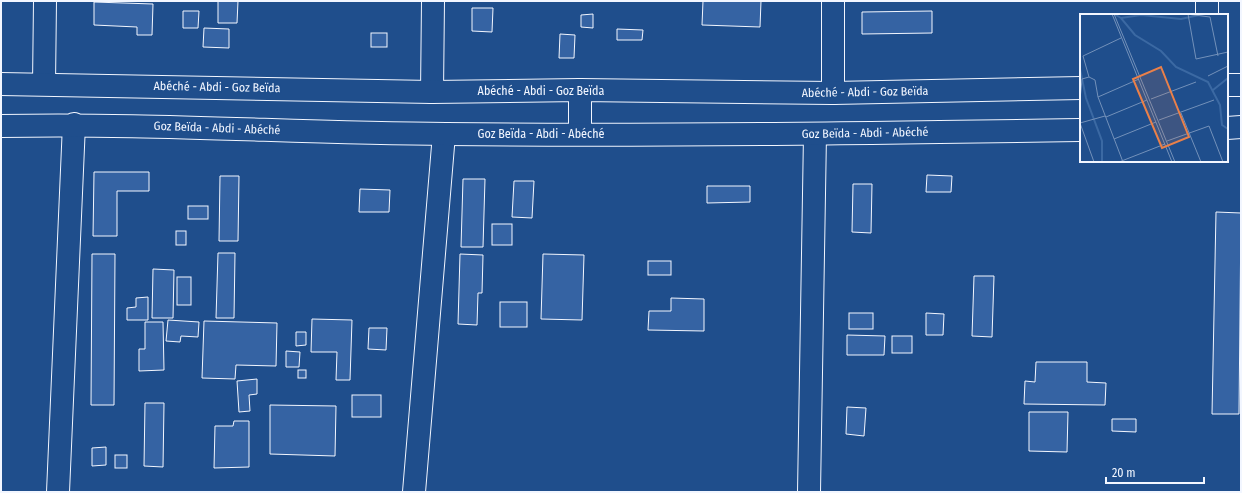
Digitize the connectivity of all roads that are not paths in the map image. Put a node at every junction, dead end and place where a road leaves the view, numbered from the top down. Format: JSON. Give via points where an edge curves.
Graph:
{"nodes":[{"id":1,"x":45,"y":1,"type":"edge"},
{"id":2,"x":433,"y":1,"type":"edge"},
{"id":3,"x":833,"y":1,"type":"edge"},
{"id":4,"x":1207,"y":1,"type":"edge"},
{"id":5,"x":1207,"y":14,"type":"edge"},
{"id":6,"x":1,"y":84,"type":"edge"},
{"id":7,"x":44,"y":84,"type":"junction"},
{"id":8,"x":1228,"y":85,"type":"edge"},
{"id":9,"x":1241,"y":85,"type":"edge"},
{"id":10,"x":1080,"y":88,"type":"edge"},
{"id":11,"x":580,"y":90,"type":"junction"},
{"id":12,"x":432,"y":92,"type":"junction"},
{"id":13,"x":834,"y":93,"type":"junction"},
{"id":14,"x":74,"y":124,"type":"junction"},
{"id":15,"x":1,"y":126,"type":"edge"},
{"id":16,"x":1241,"y":127,"type":"edge"},
{"id":17,"x":1228,"y":128,"type":"edge"},
{"id":18,"x":1080,"y":130,"type":"edge"},
{"id":19,"x":444,"y":134,"type":"junction"},
{"id":20,"x":580,"y":134,"type":"junction"},
{"id":21,"x":815,"y":134,"type":"junction"},
{"id":22,"x":58,"y":492,"type":"edge"},
{"id":23,"x":414,"y":492,"type":"edge"},
{"id":24,"x":809,"y":492,"type":"edge"}],
"edges":[{"from":1,"to":7,"type":"main road"},
{"from":2,"to":12,"type":"main road"},
{"from":3,"to":13,"type":"main road"},
{"from":4,"to":5,"type":"main road"},
{"from":6,"to":7,"type":"main road","name":"Abéché - Abdi - Goz Beïda"},
{"from":7,"to":12,"type":"main road","name":"Abéché - Abdi - Goz Beïda"},
{"from":8,"to":9,"type":"main road"},
{"from":10,"to":13,"type":"main road","name":"Abéché - Abdi - Goz Beïda"},
{"from":11,"to":12,"type":"main road","name":"Abéché - Abdi - Goz Beïda"},
{"from":11,"to":13,"type":"main road","name":"Abéché - Abdi - Goz Beïda"},
{"from":11,"to":20,"type":"main road"},
{"from":14,"to":15,"type":"main road","name":"Goz Beïda - Abdi - Abéché"},
{"from":14,"to":19,"type":"main road","name":"Goz Beïda - Abdi - Abéché"},
{"from":14,"to":22,"type":"main road"},
{"from":16,"to":17,"type":"main road"},
{"from":18,"to":21,"type":"main road","name":"Goz Beïda - Abdi - Abéché"},
{"from":19,"to":20,"type":"main road","name":"Goz Beïda - Abdi - Abéché"},
{"from":19,"to":23,"type":"main road"},
{"from":20,"to":21,"type":"main road","name":"Goz Beïda - Abdi - Abéché"},
{"from":21,"to":24,"type":"main road"}]}
